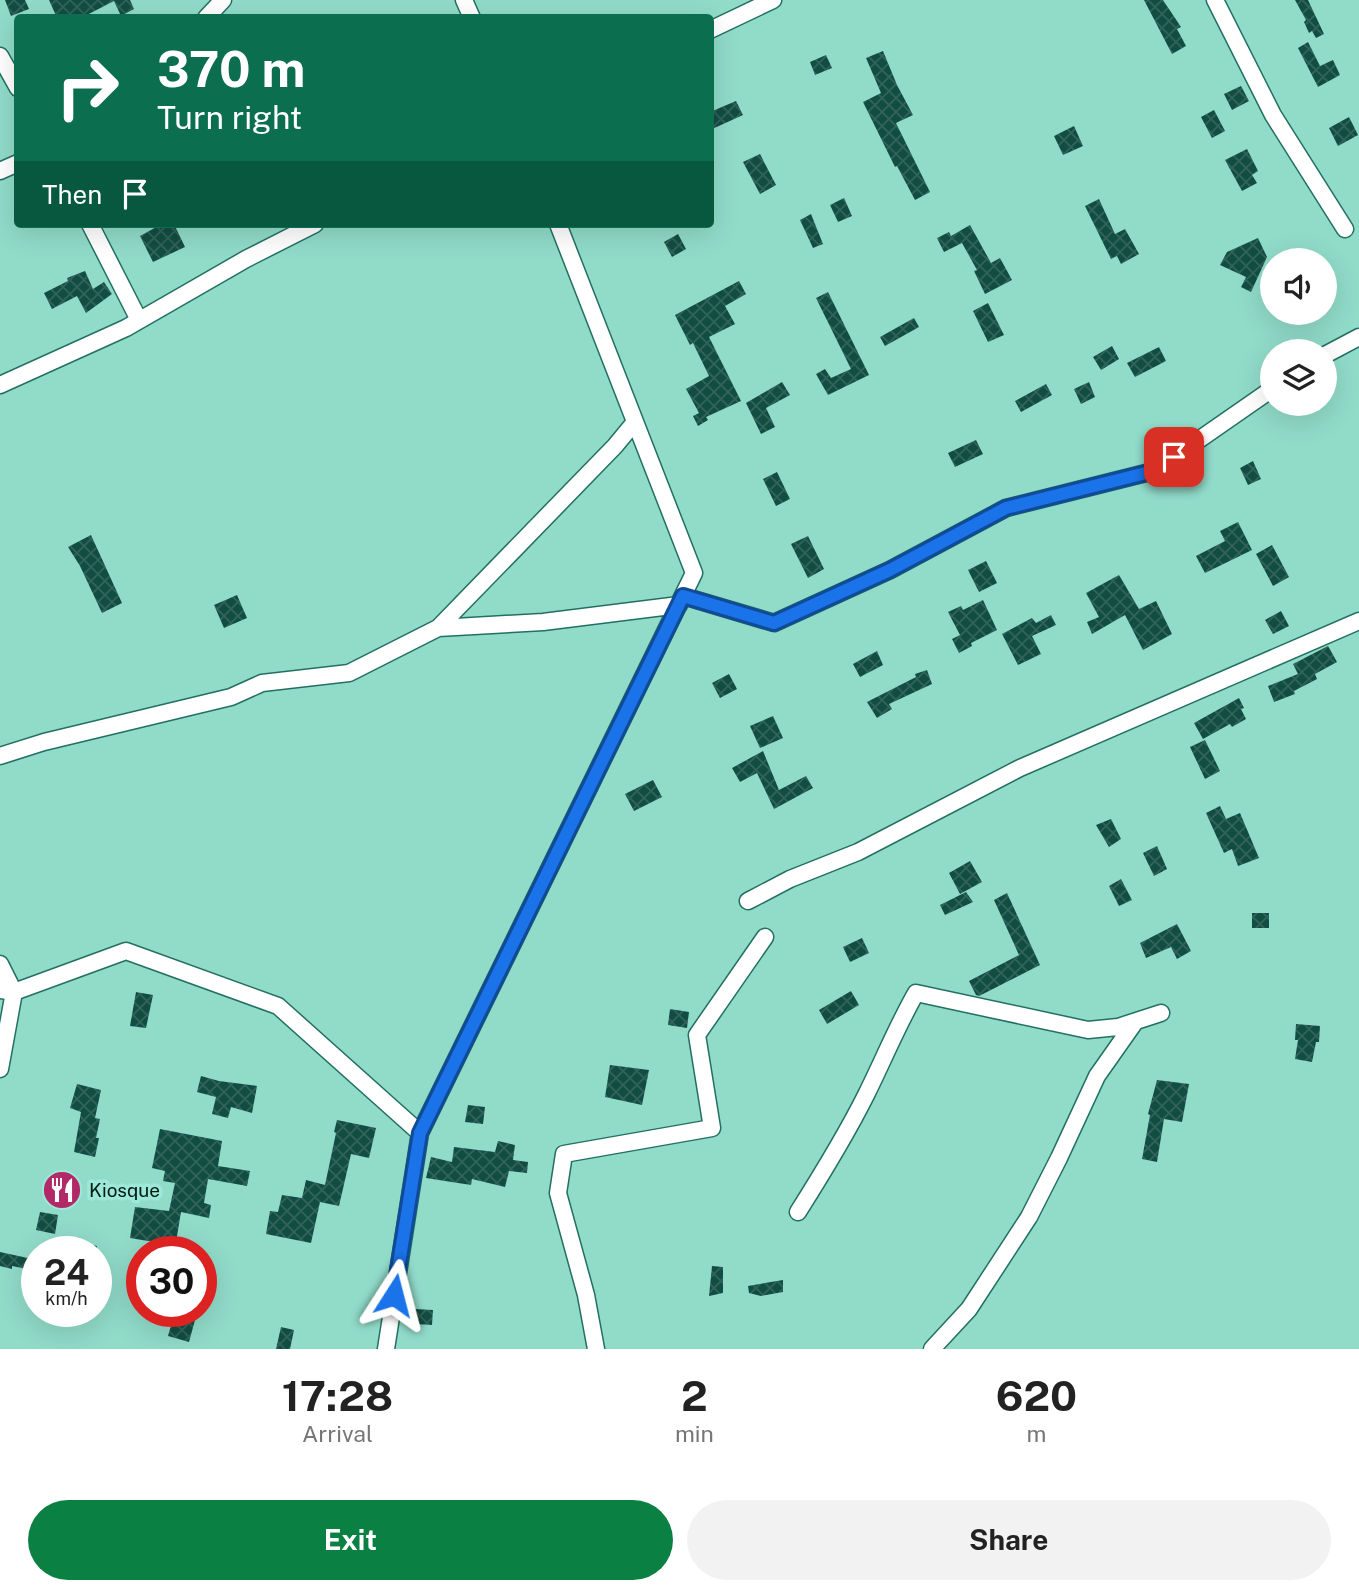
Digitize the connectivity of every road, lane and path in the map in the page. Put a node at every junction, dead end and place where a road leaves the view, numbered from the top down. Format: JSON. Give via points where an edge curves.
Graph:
{"nodes":[{"id":1,"x":223,"y":0,"type":"edge"},
{"id":2,"x":773,"y":0,"type":"edge"},
{"id":3,"x":1215,"y":0,"type":"edge"},
{"id":4,"x":210,"y":14,"type":"edge"},
{"id":5,"x":714,"y":28,"type":"edge"},
{"id":6,"x":0,"y":56,"type":"edge"},
{"id":7,"x":14,"y":81,"type":"edge"},
{"id":8,"x":92,"y":228,"type":"edge"},
{"id":9,"x":307,"y":228,"type":"edge"},
{"id":10,"x":560,"y":228,"type":"edge"},
{"id":11,"x":1345,"y":229,"type":"dead end"},
{"id":12,"x":139,"y":320,"type":"junction"},
{"id":13,"x":1359,"y":337,"type":"edge"},
{"id":14,"x":1337,"y":349,"type":"edge"},
{"id":15,"x":0,"y":385,"type":"edge"},
{"id":16,"x":1260,"y":397,"type":"edge"},
{"id":17,"x":634,"y":423,"type":"junction"},
{"id":18,"x":681,"y":601,"type":"junction"},
{"id":19,"x":1359,"y":621,"type":"edge"},
{"id":20,"x":438,"y":628,"type":"junction"},
{"id":21,"x":0,"y":756,"type":"edge"},
{"id":22,"x":748,"y":901,"type":"dead end"},
{"id":23,"x":765,"y":937,"type":"dead end"},
{"id":24,"x":0,"y":964,"type":"edge"},
{"id":25,"x":7,"y":991,"type":"edge"},
{"id":26,"x":1161,"y":1013,"type":"dead end"},
{"id":27,"x":1135,"y":1022,"type":"junction"},
{"id":28,"x":0,"y":1069,"type":"edge"},
{"id":29,"x":420,"y":1133,"type":"junction"},
{"id":30,"x":798,"y":1212,"type":"dead end"},
{"id":31,"x":386,"y":1349,"type":"edge"},
{"id":32,"x":596,"y":1349,"type":"edge"},
{"id":33,"x":932,"y":1349,"type":"edge"}],
"edges":[{"from":1,"to":4,"type":"street"},
{"from":2,"to":5,"type":"street"},
{"from":3,"to":11,"type":"street","via":[[1273,115]]},
{"from":6,"to":7,"type":"street"},
{"from":8,"to":12,"type":"street"},
{"from":9,"to":12,"type":"street"},
{"from":10,"to":17,"type":"street"},
{"from":12,"to":15,"type":"street"},
{"from":13,"to":14,"type":"street"},
{"from":16,"to":18,"type":"street","via":[[1154,471],[1006,508],[890,570],[774,623]]},
{"from":17,"to":18,"type":"street","via":[[694,573]]},
{"from":17,"to":20,"type":"street"},
{"from":18,"to":20,"type":"street","via":[[542,622]]},
{"from":18,"to":29,"type":"street"},
{"from":19,"to":22,"type":"street","via":[[1020,768],[858,852]]},
{"from":20,"to":21,"type":"street","via":[[349,673],[262,683],[231,697]]},
{"from":23,"to":32,"type":"street","via":[[697,1035],[712,1128],[564,1154],[558,1193]]},
{"from":24,"to":25,"type":"street"},
{"from":25,"to":28,"type":"street"},
{"from":25,"to":29,"type":"street","via":[[126,951],[278,1006]]},
{"from":26,"to":27,"type":"street"},
{"from":27,"to":30,"type":"street","via":[[1088,1030],[916,993],[831,1160]]},
{"from":27,"to":33,"type":"street","via":[[1097,1076],[1029,1217],[969,1309]]},
{"from":29,"to":31,"type":"street"}]}
